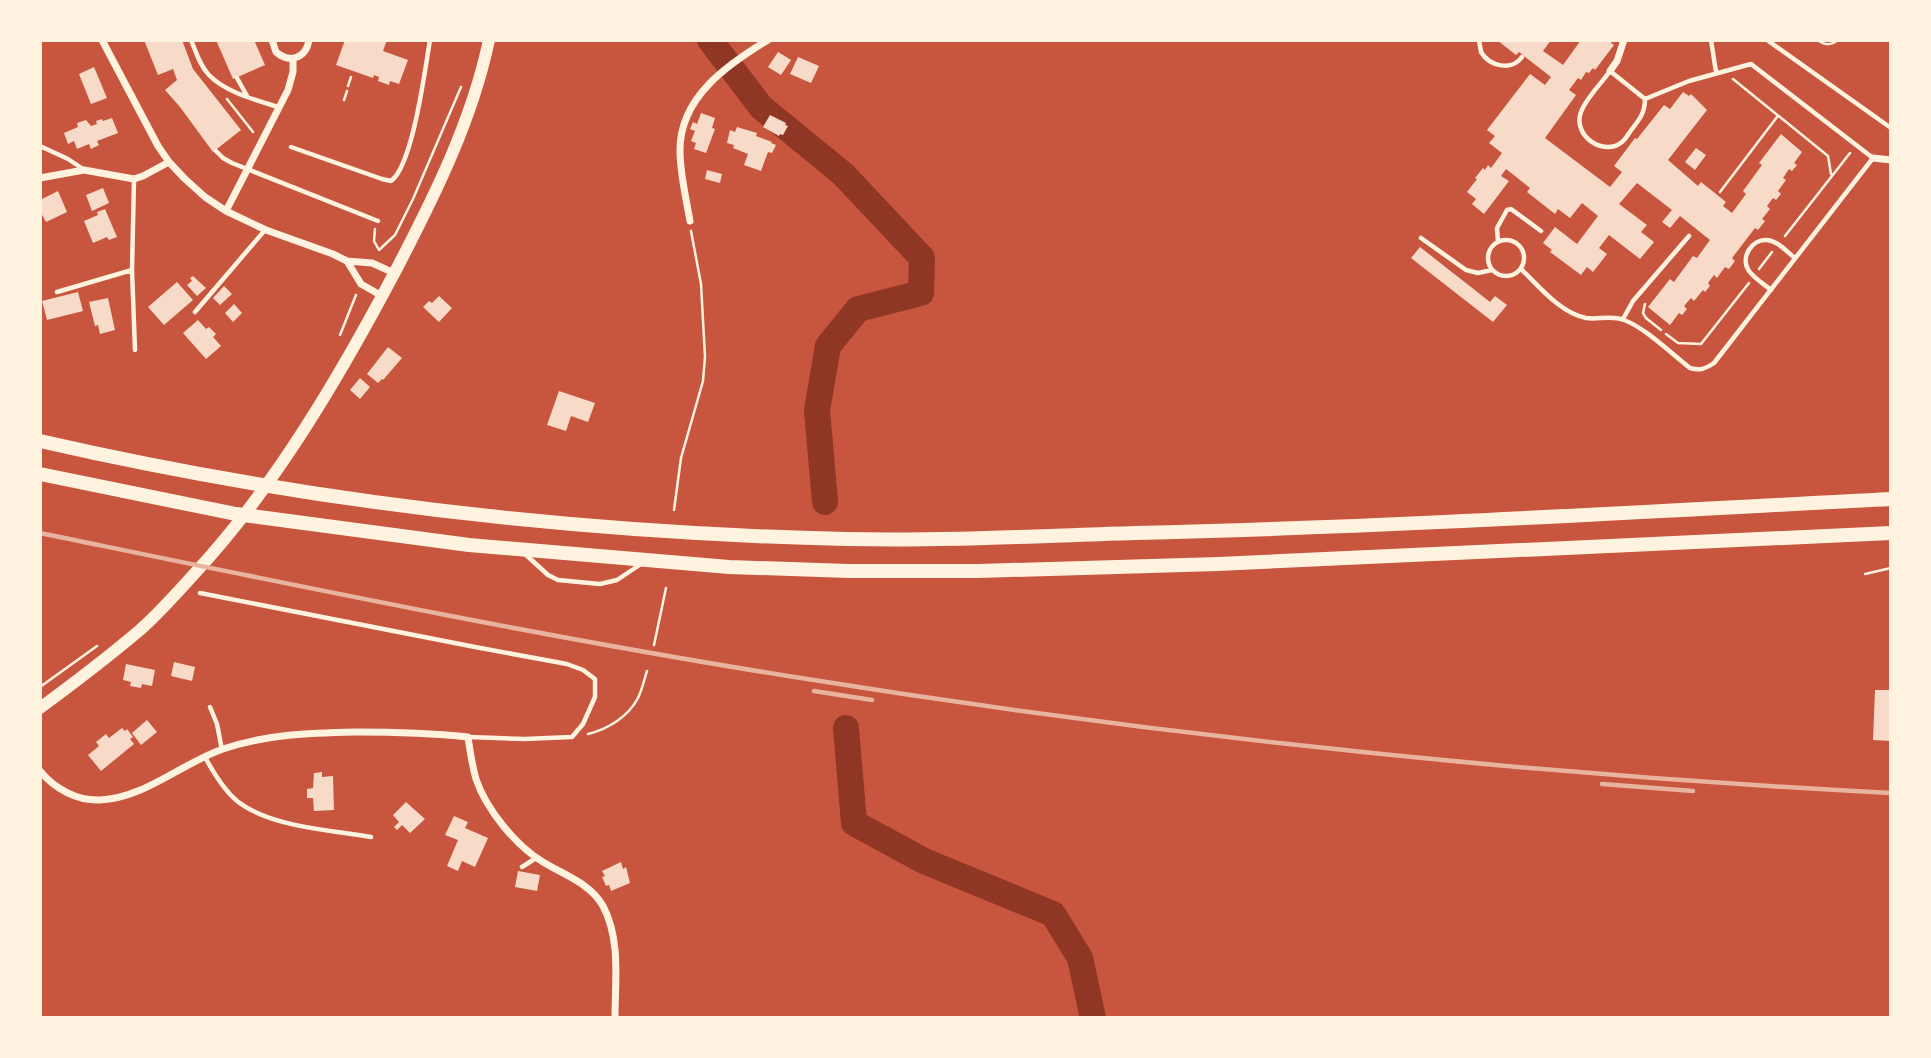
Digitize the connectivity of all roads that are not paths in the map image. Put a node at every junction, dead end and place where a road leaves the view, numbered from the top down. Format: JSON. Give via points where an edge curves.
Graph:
{"nodes":[{"id":1,"x":102,"y":40,"type":"edge"},
{"id":2,"x":191,"y":40,"type":"edge"},
{"id":3,"x":272,"y":40,"type":"edge"},
{"id":4,"x":309,"y":40,"type":"edge"},
{"id":5,"x":430,"y":40,"type":"edge"},
{"id":6,"x":489,"y":40,"type":"edge"},
{"id":7,"x":768,"y":40,"type":"edge"},
{"id":8,"x":1479,"y":40,"type":"edge"},
{"id":9,"x":1624,"y":40,"type":"edge"},
{"id":10,"x":1711,"y":40,"type":"edge"},
{"id":11,"x":1767,"y":40,"type":"edge"},
{"id":12,"x":1522,"y":57,"type":"dead end"},
{"id":13,"x":293,"y":59,"type":"junction"},
{"id":14,"x":1610,"y":71,"type":"junction"},
{"id":15,"x":1719,"y":71,"type":"junction"},
{"id":16,"x":237,"y":78,"type":"dead end"},
{"id":17,"x":247,"y":96,"type":"junction"},
{"id":18,"x":1645,"y":99,"type":"junction"},
{"id":19,"x":279,"y":107,"type":"junction"},
{"id":20,"x":1891,"y":128,"type":"edge"},
{"id":21,"x":40,"y":146,"type":"edge"},
{"id":22,"x":291,"y":147,"type":"dead end"},
{"id":23,"x":216,"y":151,"type":"dead end"},
{"id":24,"x":1872,"y":158,"type":"junction"},
{"id":25,"x":1891,"y":160,"type":"edge"},
{"id":26,"x":169,"y":162,"type":"junction"},
{"id":27,"x":84,"y":170,"type":"junction"},
{"id":28,"x":247,"y":170,"type":"junction"},
{"id":29,"x":40,"y":178,"type":"edge"},
{"id":30,"x":134,"y":179,"type":"junction"},
{"id":31,"x":226,"y":211,"type":"junction"},
{"id":32,"x":378,"y":221,"type":"road end"},
{"id":33,"x":690,"y":221,"type":"road end"},
{"id":34,"x":266,"y":230,"type":"junction"},
{"id":35,"x":1541,"y":230,"type":"dead end"},
{"id":36,"x":1689,"y":236,"type":"dead end"},
{"id":37,"x":1421,"y":238,"type":"dead end"},
{"id":38,"x":1498,"y":242,"type":"junction"},
{"id":39,"x":1795,"y":258,"type":"junction"},
{"id":40,"x":347,"y":261,"type":"junction"},
{"id":41,"x":1521,"y":269,"type":"junction"},
{"id":42,"x":132,"y":270,"type":"junction"},
{"id":43,"x":1492,"y":270,"type":"junction"},
{"id":44,"x":394,"y":273,"type":"junction"},
{"id":45,"x":1771,"y":290,"type":"junction"},
{"id":46,"x":57,"y":292,"type":"dead end"},
{"id":47,"x":382,"y":296,"type":"junction"},
{"id":48,"x":195,"y":312,"type":"dead end"},
{"id":49,"x":1623,"y":319,"type":"junction"},
{"id":50,"x":135,"y":350,"type":"dead end"},
{"id":51,"x":40,"y":441,"type":"edge"},
{"id":52,"x":40,"y":474,"type":"edge"},
{"id":53,"x":1891,"y":499,"type":"edge"},
{"id":54,"x":1891,"y":533,"type":"edge"},
{"id":55,"x":522,"y":551,"type":"junction"},
{"id":56,"x":645,"y":561,"type":"junction"},
{"id":57,"x":200,"y":593,"type":"dead end"},
{"id":58,"x":210,"y":707,"type":"dead end"},
{"id":59,"x":40,"y":708,"type":"edge"},
{"id":60,"x":468,"y":737,"type":"junction"},
{"id":61,"x":222,"y":750,"type":"junction"},
{"id":62,"x":205,"y":757,"type":"junction"},
{"id":63,"x":40,"y":771,"type":"edge"},
{"id":64,"x":371,"y":837,"type":"dead end"},
{"id":65,"x":536,"y":858,"type":"junction"},
{"id":66,"x":522,"y":867,"type":"dead end"},
{"id":67,"x":615,"y":1018,"type":"edge"}],
"edges":[{"from":1,"to":26,"type":"street"},
{"from":2,"to":17,"type":"lane","via":[[209,75]]},
{"from":3,"to":13,"type":"street","via":[[276,52]]},
{"from":4,"to":13,"type":"street","via":[[307,50]]},
{"from":5,"to":22,"type":"lane","via":[[408,148],[391,181]]},
{"from":6,"to":44,"type":"main road","via":[[451,155]]},
{"from":7,"to":33,"type":"street","via":[[727,67],[695,100],[680,148]]},
{"from":8,"to":12,"type":"lane","via":[[1481,52],[1500,65],[1509,66]]},
{"from":9,"to":14,"type":"street"},
{"from":10,"to":15,"type":"lane"},
{"from":11,"to":20,"type":"lane"},
{"from":13,"to":19,"type":"street","via":[[288,90]]},
{"from":14,"to":18,"type":"lane"},
{"from":14,"to":18,"type":"lane","via":[[1582,109],[1578,120],[1586,137],[1602,145],[1622,142],[1642,116]]},
{"from":15,"to":18,"type":"lane"},
{"from":15,"to":24,"type":"lane","via":[[1751,64]]},
{"from":16,"to":17,"type":"lane"},
{"from":17,"to":19,"type":"lane"},
{"from":19,"to":28,"type":"street"},
{"from":21,"to":27,"type":"lane"},
{"from":23,"to":28,"type":"lane"},
{"from":24,"to":25,"type":"street"},
{"from":24,"to":39,"type":"lane"},
{"from":26,"to":30,"type":"street"},
{"from":26,"to":31,"type":"street"},
{"from":27,"to":29,"type":"street"},
{"from":27,"to":30,"type":"street"},
{"from":28,"to":31,"type":"street"},
{"from":28,"to":32,"type":"lane"},
{"from":30,"to":42,"type":"lane"},
{"from":31,"to":34,"type":"street"},
{"from":34,"to":40,"type":"street"},
{"from":34,"to":48,"type":"lane"},
{"from":35,"to":38,"type":"lane","via":[[1507,210],[1497,228]]},
{"from":36,"to":49,"type":"lane"},
{"from":37,"to":43,"type":"lane","via":[[1466,270]]},
{"from":38,"to":41,"type":"lane","via":[[1511,240],[1521,247],[1525,257]]},
{"from":38,"to":43,"type":"lane","via":[[1489,251]]},
{"from":39,"to":45,"type":"lane"},
{"from":39,"to":45,"type":"lane","via":[[1773,242],[1761,241],[1750,248],[1749,271]]},
{"from":40,"to":44,"type":"street","via":[[372,263]]},
{"from":40,"to":47,"type":"street","via":[[361,284]]},
{"from":41,"to":43,"type":"lane","via":[[1510,276]]},
{"from":41,"to":49,"type":"lane","via":[[1573,314]]},
{"from":42,"to":46,"type":"lane"},
{"from":42,"to":50,"type":"lane"},
{"from":44,"to":47,"type":"main road"},
{"from":45,"to":49,"type":"lane","via":[[1706,369],[1690,368]]},
{"from":47,"to":59,"type":"main road","via":[[297,439],[221,543],[141,629]]},
{"from":51,"to":53,"type":"highway","via":[[255,485],[476,514],[730,535],[849,539],[1239,530]]},
{"from":52,"to":55,"type":"highway","via":[[236,514]]},
{"from":54,"to":56,"type":"highway","via":[[978,571],[809,570]]},
{"from":55,"to":56,"type":"highway"},
{"from":55,"to":56,"type":"lane","via":[[558,580],[600,584]]},
{"from":57,"to":60,"type":"lane","via":[[567,663],[595,680],[595,697],[572,737]]},
{"from":58,"to":61,"type":"lane"},
{"from":60,"to":61,"type":"street","via":[[306,733],[272,736]]},
{"from":60,"to":65,"type":"street","via":[[477,781],[487,801],[509,832]]},
{"from":61,"to":62,"type":"street"},
{"from":62,"to":63,"type":"street","via":[[136,791],[102,800],[69,794]]},
{"from":62,"to":64,"type":"lane","via":[[234,798],[248,808],[294,824]]},
{"from":65,"to":66,"type":"lane"},
{"from":65,"to":67,"type":"street","via":[[573,878],[604,909],[615,947]]}]}
